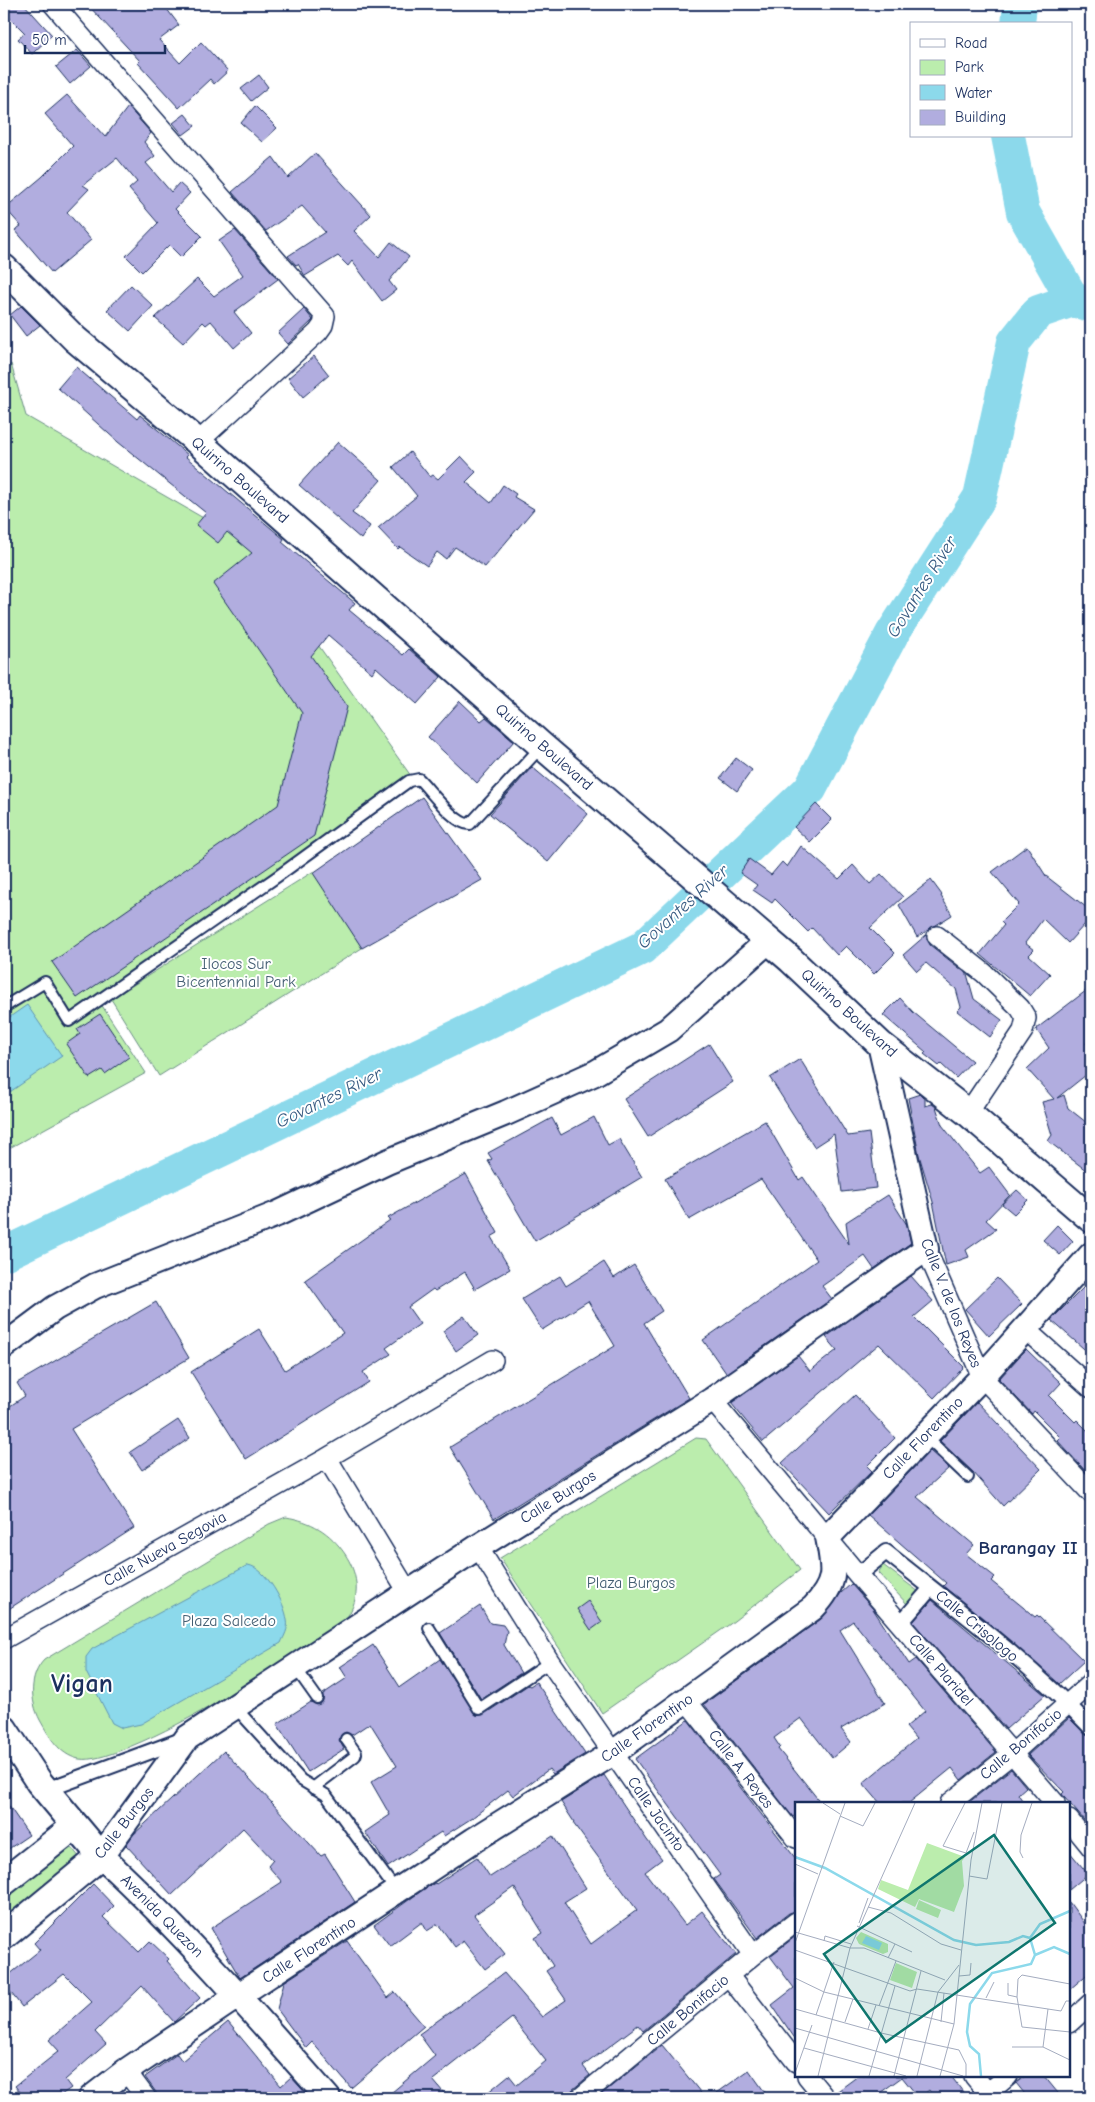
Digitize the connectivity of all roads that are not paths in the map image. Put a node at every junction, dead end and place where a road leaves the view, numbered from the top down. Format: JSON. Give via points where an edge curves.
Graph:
{"nodes":[{"id":1,"x":53,"y":4,"type":"edge"},
{"id":2,"x":4,"y":268,"type":"edge"},
{"id":3,"x":198,"y":442,"type":"junction"},
{"id":4,"x":542,"y":746,"type":"junction"},
{"id":5,"x":937,"y":936,"type":"dead end"},
{"id":6,"x":768,"y":941,"type":"junction"},
{"id":7,"x":4,"y":1007,"type":"edge"},
{"id":8,"x":880,"y":1044,"type":"junction"},
{"id":9,"x":968,"y":1113,"type":"junction"},
{"id":10,"x":1091,"y":1219,"type":"edge"},
{"id":11,"x":926,"y":1249,"type":"junction"},
{"id":12,"x":1091,"y":1255,"type":"edge"},
{"id":13,"x":1025,"y":1329,"type":"junction"},
{"id":14,"x":4,"y":1346,"type":"edge"},
{"id":15,"x":493,"y":1360,"type":"dead end"},
{"id":16,"x":982,"y":1377,"type":"junction"},
{"id":17,"x":1091,"y":1388,"type":"edge"},
{"id":18,"x":712,"y":1400,"type":"junction"},
{"id":19,"x":925,"y":1436,"type":"junction"},
{"id":20,"x":327,"y":1458,"type":"junction"},
{"id":21,"x":968,"y":1477,"type":"dead end"},
{"id":22,"x":1091,"y":1494,"type":"edge"},
{"id":23,"x":828,"y":1537,"type":"junction"},
{"id":24,"x":478,"y":1547,"type":"junction"},
{"id":25,"x":858,"y":1575,"type":"junction"},
{"id":26,"x":931,"y":1588,"type":"junction"},
{"id":27,"x":408,"y":1592,"type":"junction"},
{"id":28,"x":900,"y":1624,"type":"junction"},
{"id":29,"x":429,"y":1628,"type":"dead end"},
{"id":30,"x":4,"y":1639,"type":"edge"},
{"id":31,"x":550,"y":1662,"type":"junction"},
{"id":32,"x":295,"y":1667,"type":"junction"},
{"id":33,"x":1091,"y":1683,"type":"edge"},
{"id":34,"x":317,"y":1698,"type":"dead end"},
{"id":35,"x":686,"y":1700,"type":"junction"},
{"id":36,"x":1068,"y":1704,"type":"junction"},
{"id":37,"x":234,"y":1707,"type":"junction"},
{"id":38,"x":1091,"y":1728,"type":"edge"},
{"id":39,"x":4,"y":1729,"type":"edge"},
{"id":40,"x":187,"y":1738,"type":"junction"},
{"id":41,"x":346,"y":1739,"type":"dead end"},
{"id":42,"x":613,"y":1753,"type":"junction"},
{"id":43,"x":1013,"y":1753,"type":"junction"},
{"id":44,"x":313,"y":1788,"type":"junction"},
{"id":45,"x":46,"y":1790,"type":"junction"},
{"id":46,"x":951,"y":1802,"type":"edge"},
{"id":47,"x":1054,"y":1802,"type":"edge"},
{"id":48,"x":1070,"y":1821,"type":"edge"},
{"id":49,"x":75,"y":1826,"type":"junction"},
{"id":50,"x":795,"y":1837,"type":"edge"},
{"id":51,"x":1091,"y":1847,"type":"edge"},
{"id":52,"x":101,"y":1856,"type":"junction"},
{"id":53,"x":4,"y":1882,"type":"edge"},
{"id":54,"x":397,"y":1892,"type":"junction"},
{"id":55,"x":795,"y":1923,"type":"edge"},
{"id":56,"x":4,"y":1936,"type":"edge"},
{"id":57,"x":753,"y":1955,"type":"junction"},
{"id":58,"x":729,"y":1976,"type":"junction"},
{"id":59,"x":239,"y":1995,"type":"junction"},
{"id":60,"x":1091,"y":2003,"type":"edge"},
{"id":61,"x":1070,"y":2021,"type":"edge"},
{"id":62,"x":795,"y":2061,"type":"edge"},
{"id":63,"x":126,"y":2071,"type":"junction"},
{"id":64,"x":808,"y":2077,"type":"edge"},
{"id":65,"x":975,"y":2077,"type":"edge"},
{"id":66,"x":1007,"y":2077,"type":"edge"},
{"id":67,"x":987,"y":2096,"type":"edge"},
{"id":68,"x":91,"y":2098,"type":"edge"},
{"id":69,"x":146,"y":2098,"type":"edge"},
{"id":70,"x":328,"y":2098,"type":"edge"},
{"id":71,"x":580,"y":2098,"type":"edge"},
{"id":72,"x":825,"y":2098,"type":"edge"}],
"edges":[{"from":1,"to":3,"type":"street","via":[[325,316],[318,332]]},
{"from":2,"to":3,"type":"main road","name":"Quirino Boulevard","via":[[75,339]]},
{"from":3,"to":4,"type":"main road","name":"Quirino Boulevard"},
{"from":4,"to":6,"type":"main road","name":"Quirino Boulevard"},
{"from":4,"to":7,"type":"lane","via":[[470,824],[456,819],[419,779],[409,781],[69,1021],[45,982]]},
{"from":5,"to":9,"type":"street","via":[[984,973],[1026,1018],[1023,1031]]},
{"from":6,"to":8,"type":"main road","name":"Quirino Boulevard"},
{"from":6,"to":14,"type":"street","via":[[668,1030],[595,1073],[387,1162],[277,1214],[95,1286],[55,1308]]},
{"from":8,"to":9,"type":"main road","name":"Quirino Boulevard"},
{"from":8,"to":11,"type":"street","name":"Calle V. de los Reyes"},
{"from":9,"to":10,"type":"main road","name":"Quirino Boulevard"},
{"from":11,"to":16,"type":"street","name":"Calle V. de los Reyes"},
{"from":11,"to":18,"type":"street","name":"Calle Burgos"},
{"from":12,"to":13,"type":"street","name":"Calle Florentino"},
{"from":13,"to":16,"type":"street","name":"Calle Florentino"},
{"from":13,"to":17,"type":"street"},
{"from":15,"to":20,"type":"street","name":"Calle Nueva Segovia"},
{"from":16,"to":19,"type":"street","name":"Calle Florentino"},
{"from":16,"to":22,"type":"street","name":"Calle V. de los Reyes"},
{"from":18,"to":23,"type":"street"},
{"from":18,"to":24,"type":"street","name":"Calle Burgos"},
{"from":19,"to":21,"type":"lane"},
{"from":19,"to":23,"type":"street","name":"Calle Florentino"},
{"from":20,"to":27,"type":"street"},
{"from":20,"to":30,"type":"street","name":"Calle Nueva Segovia"},
{"from":23,"to":25,"type":"street","name":"Calle Plaridel"},
{"from":23,"to":35,"type":"street","name":"Calle Florentino","via":[[834,1566],[827,1593],[813,1608]]},
{"from":24,"to":27,"type":"street","name":"Calle Burgos"},
{"from":24,"to":31,"type":"street","name":"Calle Jacinto"},
{"from":25,"to":26,"type":"street","name":"Calle Crisologo","via":[[886,1552]]},
{"from":25,"to":28,"type":"street","name":"Calle Plaridel"},
{"from":26,"to":28,"type":"street"},
{"from":26,"to":36,"type":"street","name":"Calle Crisologo","via":[[967,1615]]},
{"from":27,"to":32,"type":"street","name":"Calle Burgos"},
{"from":28,"to":43,"type":"street","name":"Calle Plaridel"},
{"from":29,"to":31,"type":"lane","via":[[479,1709]]},
{"from":31,"to":42,"type":"street","name":"Calle Jacinto"},
{"from":32,"to":34,"type":"lane"},
{"from":32,"to":37,"type":"street","name":"Calle Burgos"},
{"from":33,"to":36,"type":"street","name":"Calle Bonifacio"},
{"from":35,"to":42,"type":"street","name":"Calle Florentino"},
{"from":35,"to":50,"type":"street","name":"Calle A. Reyes"},
{"from":36,"to":38,"type":"street","name":"Calle Crisologo"},
{"from":36,"to":43,"type":"street","name":"Calle Bonifacio"},
{"from":37,"to":40,"type":"street","name":"Calle Burgos"},
{"from":37,"to":44,"type":"lane","via":[[286,1766]]},
{"from":39,"to":45,"type":"main road","name":"Avenida Quezon"},
{"from":40,"to":45,"type":"street","name":"Calle Burgos"},
{"from":40,"to":52,"type":"street","name":"Calle Burgos"},
{"from":41,"to":44,"type":"lane","via":[[355,1756]]},
{"from":42,"to":54,"type":"street","name":"Calle Florentino"},
{"from":42,"to":57,"type":"street","name":"Calle Jacinto"},
{"from":43,"to":46,"type":"street","name":"Calle Bonifacio"},
{"from":43,"to":47,"type":"street","name":"Calle Plaridel"},
{"from":44,"to":54,"type":"lane","via":[[326,1795]]},
{"from":45,"to":49,"type":"main road","name":"Avenida Quezon"},
{"from":48,"to":51,"type":"street"},
{"from":49,"to":52,"type":"main road","name":"Avenida Quezon"},
{"from":49,"to":53,"type":"main road"},
{"from":52,"to":56,"type":"main road","name":"Calle Burgos"},
{"from":52,"to":59,"type":"street","name":"Avenida Quezon","via":[[175,1926]]},
{"from":54,"to":59,"type":"street","name":"Calle Florentino"},
{"from":55,"to":57,"type":"street","name":"Calle Bonifacio"},
{"from":57,"to":58,"type":"street","name":"Calle Bonifacio"},
{"from":58,"to":62,"type":"street"},
{"from":58,"to":71,"type":"street","name":"Calle Bonifacio"},
{"from":59,"to":63,"type":"street","name":"Calle Florentino"},
{"from":59,"to":70,"type":"street","name":"Avenida Quezon"},
{"from":60,"to":61,"type":"street"},
{"from":63,"to":68,"type":"street","name":"Calle Florentino"},
{"from":63,"to":69,"type":"street"},
{"from":64,"to":72,"type":"street"},
{"from":65,"to":67,"type":"street"},
{"from":66,"to":67,"type":"street"}]}
